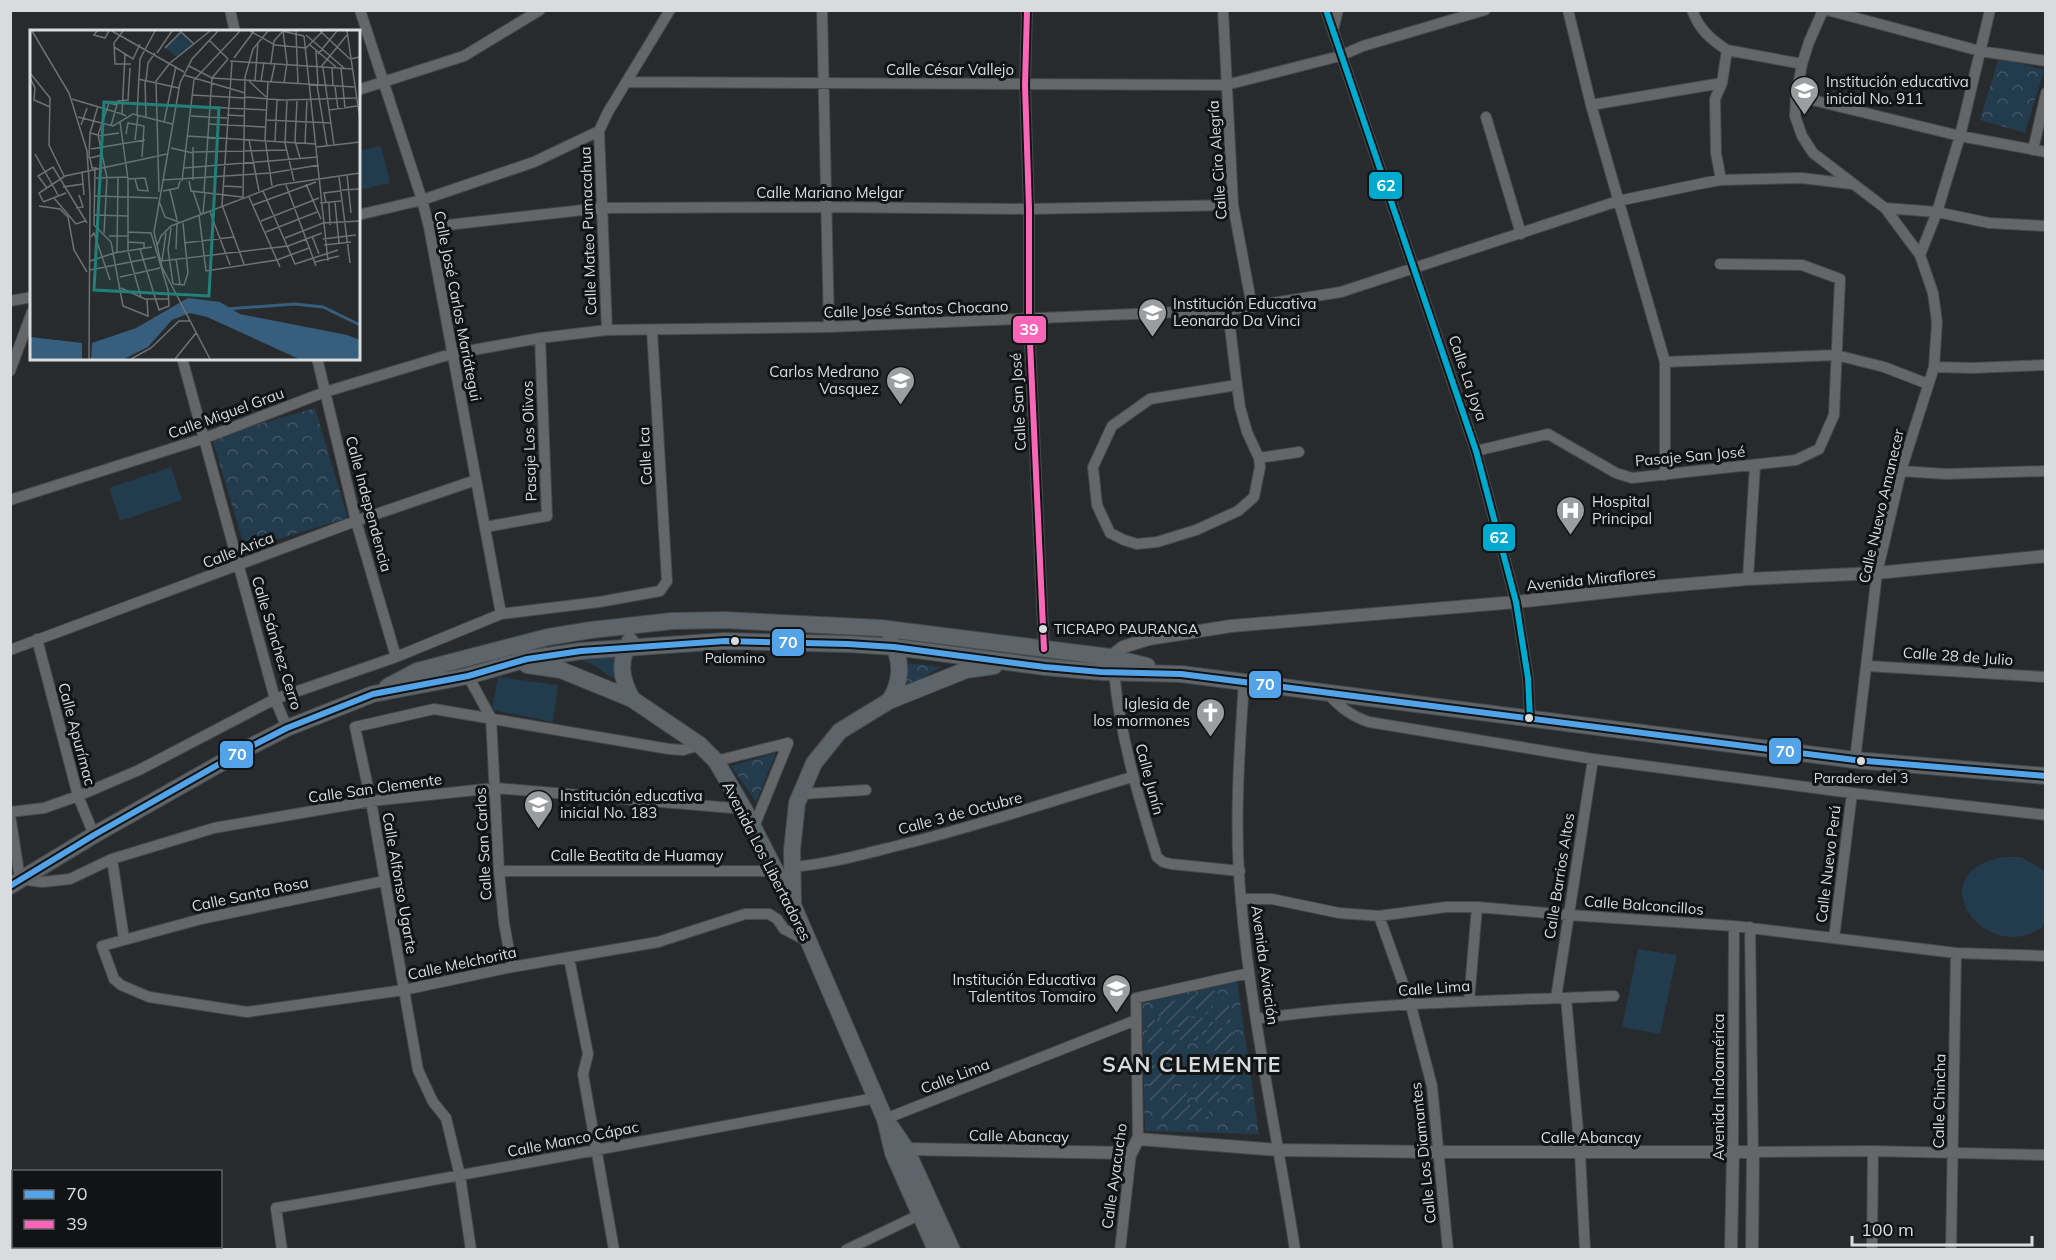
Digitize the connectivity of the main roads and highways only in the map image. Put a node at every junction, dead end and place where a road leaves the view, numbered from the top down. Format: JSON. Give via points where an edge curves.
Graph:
{"nodes":[{"id":1,"x":640,"y":625,"type":"junction"},
{"id":2,"x":880,"y":628,"type":"junction"},
{"id":3,"x":894,"y":647,"type":"junction"},
{"id":4,"x":626,"y":648,"type":"junction"},
{"id":5,"x":1014,"y":664,"type":"junction"},
{"id":6,"x":1112,"y":664,"type":"junction"},
{"id":7,"x":499,"y":668,"type":"junction"},
{"id":8,"x":373,"y":694,"type":"junction"},
{"id":9,"x":632,"y":699,"type":"junction"},
{"id":10,"x":889,"y":701,"type":"junction"},
{"id":11,"x":2046,"y":776,"type":"edge"},
{"id":12,"x":771,"y":865,"type":"junction"},
{"id":13,"x":792,"y":867,"type":"junction"},
{"id":14,"x":15,"y":882,"type":"edge"},
{"id":15,"x":793,"y":905,"type":"junction"},
{"id":16,"x":885,"y":1119,"type":"junction"},
{"id":17,"x":927,"y":1211,"type":"junction"},
{"id":18,"x":936,"y":1250,"type":"edge"},
{"id":19,"x":952,"y":1250,"type":"edge"}],
"edges":[{"from":1,"to":2,"type":"highway","via":[[724,621]]},
{"from":1,"to":4,"type":"highway"},
{"from":1,"to":8,"type":"highway","via":[[548,637],[463,658],[417,671]]},
{"from":2,"to":3,"type":"highway"},
{"from":2,"to":6,"type":"highway","via":[[1044,648]]},
{"from":3,"to":4,"type":"highway","via":[[725,641]]},
{"from":3,"to":5,"type":"highway"},
{"from":3,"to":10,"type":"highway","via":[[898,654],[898,678]]},
{"from":4,"to":7,"type":"highway","via":[[527,659]]},
{"from":4,"to":9,"type":"highway","via":[[622,674]]},
{"from":5,"to":6,"type":"highway"},
{"from":5,"to":10,"type":"highway","via":[[966,670]]},
{"from":6,"to":11,"type":"highway","via":[[1855,760]]},
{"from":7,"to":8,"type":"highway"},
{"from":7,"to":9,"type":"highway","name":"Avenida Los Libertadores","via":[[527,665],[561,670]]},
{"from":8,"to":14,"type":"highway","via":[[244,750]]},
{"from":9,"to":12,"type":"highway","name":"Avenida Los Libertadores","via":[[700,745],[716,761]]},
{"from":10,"to":13,"type":"highway","via":[[840,731],[814,763],[797,803]]},
{"from":12,"to":13,"type":"highway"},
{"from":12,"to":15,"type":"highway","name":"Avenida Los Libertadores"},
{"from":13,"to":15,"type":"highway"},
{"from":15,"to":16,"type":"highway","name":"Avenida Los Libertadores"},
{"from":16,"to":17,"type":"highway","name":"Avenida Los Libertadores","via":[[893,1152]]},
{"from":16,"to":17,"type":"highway","name":"Avenida Los Libertadores","via":[[906,1149]]},
{"from":17,"to":18,"type":"highway","name":"Avenida Los Libertadores"},
{"from":17,"to":19,"type":"highway","name":"Avenida Los Libertadores"}]}
